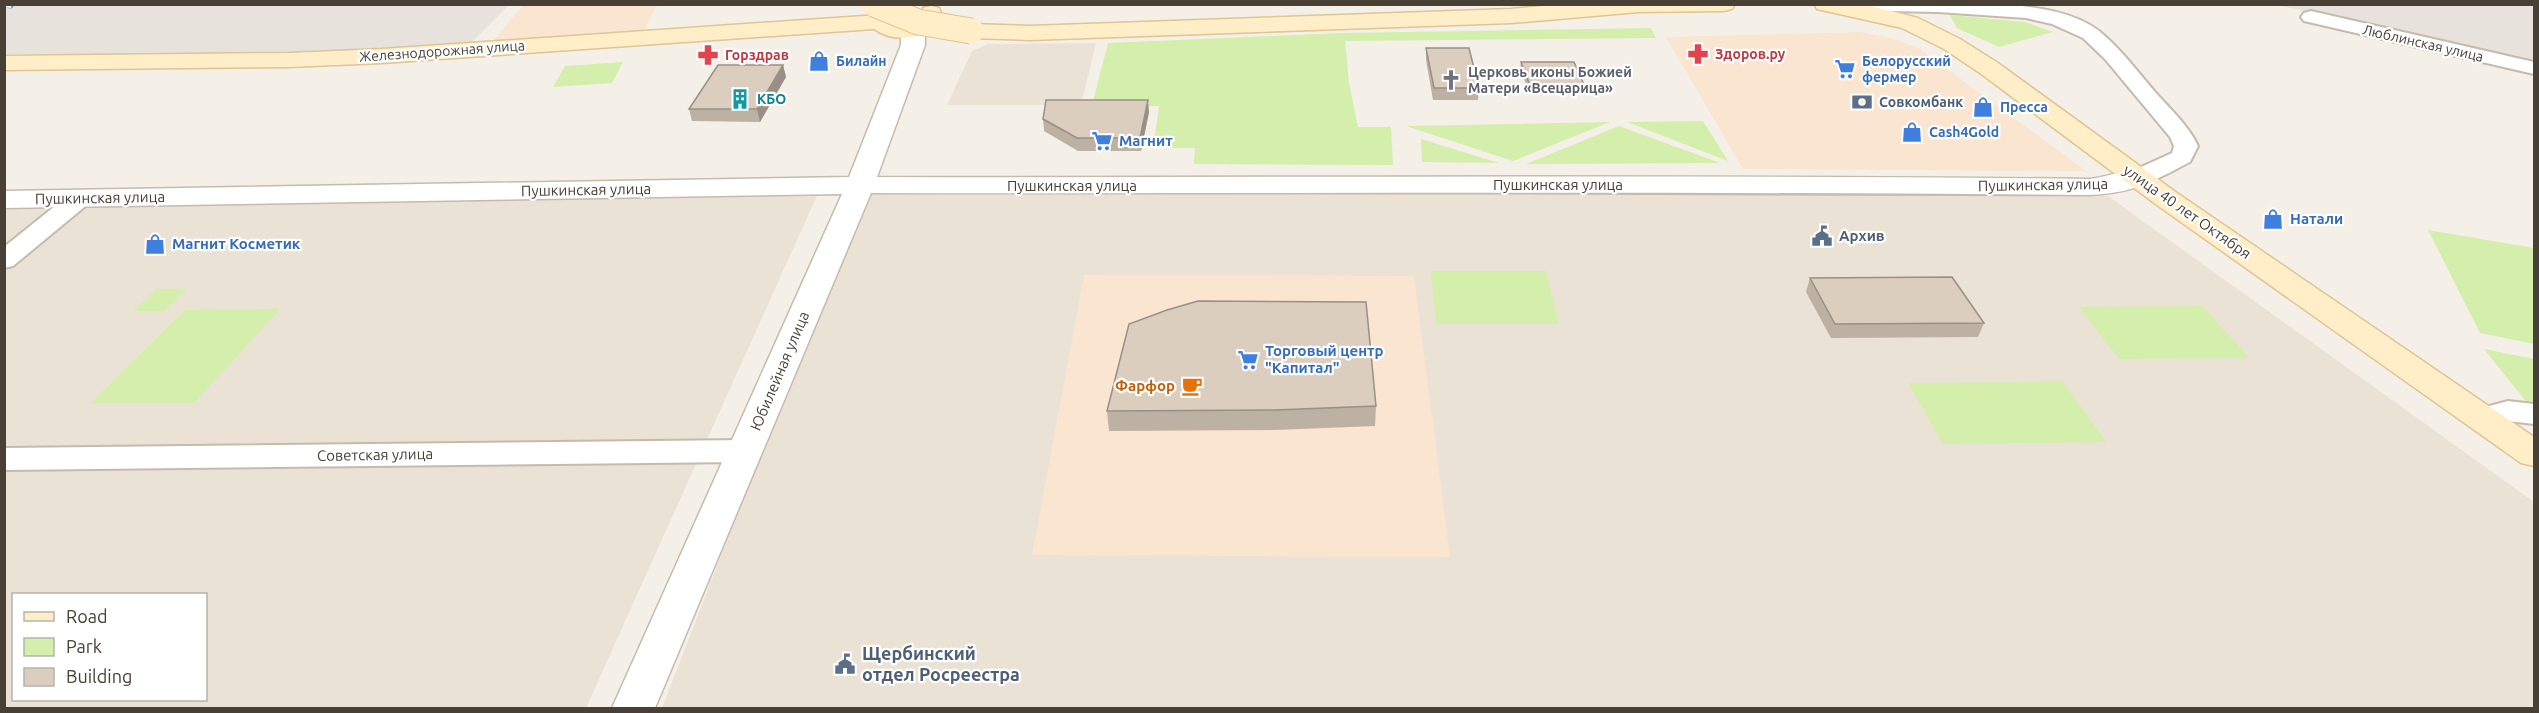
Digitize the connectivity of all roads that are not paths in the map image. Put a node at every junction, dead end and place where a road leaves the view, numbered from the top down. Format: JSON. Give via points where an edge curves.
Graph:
{"nodes":[{"id":1,"x":1405,"y":4,"type":"edge"},
{"id":2,"x":1584,"y":4,"type":"edge"},
{"id":3,"x":1724,"y":4,"type":"edge"},
{"id":4,"x":1825,"y":4,"type":"edge"},
{"id":5,"x":1841,"y":4,"type":"edge"},
{"id":6,"x":1638,"y":5,"type":"edge"},
{"id":7,"x":1080,"y":10,"type":"dead end"},
{"id":8,"x":1021,"y":11,"type":"dead end"},
{"id":9,"x":876,"y":13,"type":"edge"},
{"id":10,"x":931,"y":13,"type":"junction"},
{"id":11,"x":2311,"y":17,"type":"dead end"},
{"id":12,"x":913,"y":29,"type":"junction"},
{"id":13,"x":10,"y":66,"type":"edge"},
{"id":14,"x":2535,"y":68,"type":"edge"},
{"id":15,"x":2138,"y":177,"type":"junction"},
{"id":16,"x":859,"y":185,"type":"junction"},
{"id":17,"x":79,"y":199,"type":"junction"},
{"id":18,"x":4,"y":200,"type":"edge"},
{"id":19,"x":4,"y":260,"type":"edge"},
{"id":20,"x":2535,"y":414,"type":"edge"},
{"id":21,"x":2482,"y":418,"type":"junction"},
{"id":22,"x":745,"y":451,"type":"junction"},
{"id":23,"x":2535,"y":454,"type":"edge"},
{"id":24,"x":4,"y":459,"type":"edge"},
{"id":25,"x":634,"y":708,"type":"edge"}],
"edges":[{"from":1,"to":7,"type":"main road"},
{"from":2,"to":6,"type":"main road"},
{"from":3,"to":6,"type":"main road"},
{"from":4,"to":15,"type":"main road","name":"улица 40 лет Октября","via":[[1910,23],[1952,44]]},
{"from":5,"to":15,"type":"street","via":[[2026,12],[2058,19],[2090,34],[2181,135],[2186,146],[2182,156]]},
{"from":6,"to":9,"type":"main road","bridge":true,"via":[[1511,16],[1030,33],[971,31]]},
{"from":8,"to":10,"type":"main road","name":"Железнодорожная улица"},
{"from":9,"to":10,"type":"main road","name":"Железнодорожная улица","via":[[920,8]]},
{"from":9,"to":12,"type":"main road","name":"Железнодорожная улица","via":[[891,29]]},
{"from":9,"to":13,"type":"main road","name":"Железнодорожная улица","via":[[382,56]]},
{"from":10,"to":12,"type":"main road","via":[[930,21]]},
{"from":11,"to":14,"type":"street","name":"Люблинская улица"},
{"from":12,"to":16,"type":"street","name":"Юбилейная улица","via":[[913,45]]},
{"from":15,"to":16,"type":"street","name":"Пушкинская улица","via":[[2090,187],[1745,183]]},
{"from":15,"to":21,"type":"main road","name":"улица 40 лет Октября"},
{"from":16,"to":17,"type":"street","name":"Пушкинская улица"},
{"from":16,"to":22,"type":"street","name":"Юбилейная улица"},
{"from":17,"to":18,"type":"street","name":"Пушкинская улица"},
{"from":17,"to":19,"type":"street"},
{"from":20,"to":21,"type":"street","via":[[2508,411]]},
{"from":21,"to":23,"type":"main road","name":"улица 40 лет Октября"},
{"from":22,"to":24,"type":"street","name":"Советская улица"},
{"from":22,"to":25,"type":"street","name":"Юбилейная улица"}]}
